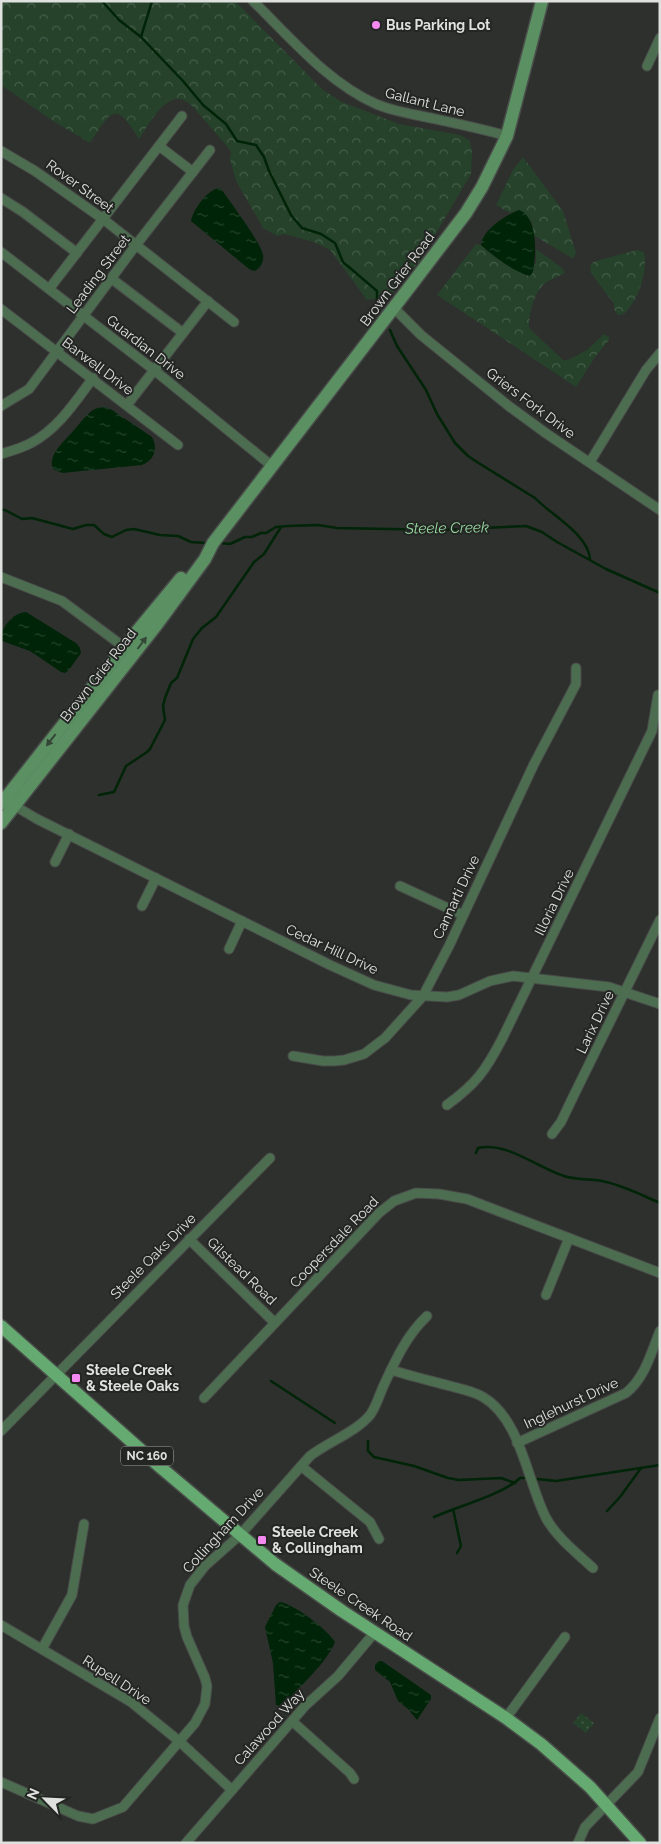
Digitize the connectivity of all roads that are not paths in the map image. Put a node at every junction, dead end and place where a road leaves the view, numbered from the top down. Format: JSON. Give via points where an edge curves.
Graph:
{"nodes":[{"id":1,"x":253,"y":1,"type":"edge"},
{"id":2,"x":542,"y":1,"type":"edge"},
{"id":3,"x":660,"y":38,"type":"edge"},
{"id":4,"x":647,"y":66,"type":"dead end"},
{"id":5,"x":182,"y":116,"type":"dead end"},
{"id":6,"x":507,"y":136,"type":"junction"},
{"id":7,"x":159,"y":146,"type":"junction"},
{"id":8,"x":210,"y":150,"type":"dead end"},
{"id":9,"x":1,"y":151,"type":"edge"},
{"id":10,"x":193,"y":172,"type":"junction"},
{"id":11,"x":1,"y":198,"type":"edge"},
{"id":12,"x":103,"y":219,"type":"junction"},
{"id":13,"x":136,"y":245,"type":"junction"},
{"id":14,"x":1,"y":252,"type":"edge"},
{"id":15,"x":77,"y":253,"type":"junction"},
{"id":16,"x":112,"y":279,"type":"junction"},
{"id":17,"x":49,"y":289,"type":"junction"},
{"id":18,"x":208,"y":301,"type":"junction"},
{"id":19,"x":394,"y":308,"type":"junction"},
{"id":20,"x":1,"y":309,"type":"edge"},
{"id":21,"x":83,"y":316,"type":"junction"},
{"id":22,"x":234,"y":322,"type":"dead end"},
{"id":23,"x":183,"y":333,"type":"junction"},
{"id":24,"x":57,"y":352,"type":"junction"},
{"id":25,"x":660,"y":353,"type":"edge"},
{"id":26,"x":154,"y":370,"type":"junction"},
{"id":27,"x":93,"y":378,"type":"junction"},
{"id":28,"x":1,"y":405,"type":"edge"},
{"id":29,"x":127,"y":405,"type":"junction"},
{"id":30,"x":178,"y":445,"type":"dead end"},
{"id":31,"x":1,"y":454,"type":"edge"},
{"id":32,"x":590,"y":462,"type":"junction"},
{"id":33,"x":272,"y":466,"type":"junction"},
{"id":34,"x":660,"y":510,"type":"edge"},
{"id":35,"x":212,"y":543,"type":"junction"},
{"id":36,"x":2,"y":579,"type":"edge"},
{"id":37,"x":124,"y":646,"type":"junction"},
{"id":38,"x":576,"y":668,"type":"dead end"},
{"id":39,"x":658,"y":695,"type":"dead end"},
{"id":40,"x":69,"y":737,"type":"junction"},
{"id":41,"x":5,"y":802,"type":"edge"},
{"id":42,"x":1,"y":823,"type":"edge"},
{"id":43,"x":69,"y":834,"type":"junction"},
{"id":44,"x":55,"y":862,"type":"dead end"},
{"id":45,"x":156,"y":878,"type":"junction"},
{"id":46,"x":400,"y":886,"type":"dead end"},
{"id":47,"x":142,"y":906,"type":"dead end"},
{"id":48,"x":463,"y":915,"type":"junction"},
{"id":49,"x":660,"y":920,"type":"edge"},
{"id":50,"x":242,"y":921,"type":"junction"},
{"id":51,"x":229,"y":949,"type":"dead end"},
{"id":52,"x":532,"y":978,"type":"junction"},
{"id":53,"x":625,"y":991,"type":"junction"},
{"id":54,"x":423,"y":996,"type":"junction"},
{"id":55,"x":660,"y":1004,"type":"edge"},
{"id":56,"x":293,"y":1056,"type":"dead end"},
{"id":57,"x":447,"y":1104,"type":"dead end"},
{"id":58,"x":552,"y":1134,"type":"dead end"},
{"id":59,"x":270,"y":1158,"type":"dead end"},
{"id":60,"x":569,"y":1238,"type":"junction"},
{"id":61,"x":189,"y":1239,"type":"junction"},
{"id":62,"x":660,"y":1273,"type":"edge"},
{"id":63,"x":546,"y":1296,"type":"dead end"},
{"id":64,"x":427,"y":1316,"type":"dead end"},
{"id":65,"x":275,"y":1323,"type":"junction"},
{"id":66,"x":1,"y":1326,"type":"edge"},
{"id":67,"x":660,"y":1331,"type":"edge"},
{"id":68,"x":391,"y":1370,"type":"junction"},
{"id":69,"x":56,"y":1374,"type":"junction"},
{"id":70,"x":204,"y":1398,"type":"dead end"},
{"id":71,"x":1,"y":1431,"type":"edge"},
{"id":72,"x":517,"y":1443,"type":"junction"},
{"id":73,"x":302,"y":1466,"type":"junction"},
{"id":74,"x":84,"y":1524,"type":"dead end"},
{"id":75,"x":240,"y":1535,"type":"junction"},
{"id":76,"x":379,"y":1539,"type":"dead end"},
{"id":77,"x":593,"y":1568,"type":"dead end"},
{"id":78,"x":1,"y":1625,"type":"edge"},
{"id":79,"x":375,"y":1632,"type":"junction"},
{"id":80,"x":565,"y":1637,"type":"dead end"},
{"id":81,"x":42,"y":1649,"type":"junction"},
{"id":82,"x":506,"y":1718,"type":"junction"},
{"id":83,"x":660,"y":1718,"type":"edge"},
{"id":84,"x":292,"y":1721,"type":"junction"},
{"id":85,"x":179,"y":1742,"type":"junction"},
{"id":86,"x":354,"y":1779,"type":"dead end"},
{"id":87,"x":1,"y":1782,"type":"edge"},
{"id":88,"x":232,"y":1790,"type":"junction"},
{"id":89,"x":606,"y":1804,"type":"junction"},
{"id":90,"x":186,"y":1843,"type":"edge"},
{"id":91,"x":578,"y":1843,"type":"edge"},
{"id":92,"x":640,"y":1843,"type":"edge"}],
"edges":[{"from":1,"to":6,"type":"street","name":"Gallant Lane","via":[[313,60],[358,94],[393,109]]},
{"from":2,"to":6,"type":"main road","name":"Brown Grier Road"},
{"from":3,"to":4,"type":"street"},
{"from":5,"to":7,"type":"street"},
{"from":6,"to":19,"type":"main road","name":"Brown Grier Road","via":[[478,194]]},
{"from":7,"to":10,"type":"street"},
{"from":7,"to":12,"type":"street"},
{"from":8,"to":10,"type":"street","name":"Leading Street"},
{"from":9,"to":12,"type":"street","name":"Rover Street"},
{"from":10,"to":13,"type":"street","name":"Leading Street"},
{"from":11,"to":15,"type":"street"},
{"from":12,"to":13,"type":"street","name":"Rover Street"},
{"from":12,"to":15,"type":"street"},
{"from":13,"to":16,"type":"street","name":"Leading Street"},
{"from":13,"to":18,"type":"street","name":"Rover Street"},
{"from":14,"to":17,"type":"street","name":"Guardian Drive"},
{"from":15,"to":17,"type":"street"},
{"from":16,"to":21,"type":"street","name":"Leading Street"},
{"from":16,"to":23,"type":"street"},
{"from":17,"to":21,"type":"street","name":"Guardian Drive"},
{"from":18,"to":22,"type":"street","name":"Rover Street"},
{"from":18,"to":23,"type":"street"},
{"from":19,"to":32,"type":"street","name":"Griers Fork Drive","via":[[421,335],[510,407]]},
{"from":19,"to":33,"type":"main road","name":"Brown Grier Road"},
{"from":20,"to":24,"type":"street","name":"Barwell Drive"},
{"from":21,"to":24,"type":"street","name":"Leading Street"},
{"from":21,"to":26,"type":"street","name":"Guardian Drive"},
{"from":23,"to":26,"type":"street"},
{"from":24,"to":27,"type":"street","name":"Barwell Drive"},
{"from":24,"to":28,"type":"street","name":"Leading Street","via":[[29,389]]},
{"from":25,"to":32,"type":"street","via":[[646,370]]},
{"from":26,"to":29,"type":"street"},
{"from":26,"to":33,"type":"street","name":"Guardian Drive"},
{"from":27,"to":29,"type":"street","name":"Barwell Drive"},
{"from":27,"to":31,"type":"street","via":[[54,427],[29,444]]},
{"from":29,"to":30,"type":"street","name":"Barwell Drive"},
{"from":32,"to":34,"type":"street","name":"Griers Fork Drive"},
{"from":33,"to":35,"type":"main road","name":"Brown Grier Road"},
{"from":35,"to":37,"type":"main road","name":"Brown Grier Road"},
{"from":40,"to":35,"type":"main road","name":"Brown Grier Road","one_way":true,"via":[[173,602]]},
{"from":36,"to":37,"type":"street","via":[[62,601]]},
{"from":37,"to":40,"type":"main road","via":[[120,661],[76,718]]},
{"from":37,"to":41,"type":"main road","name":"Brown Grier Road","one_way":true},
{"from":38,"to":48,"type":"street","name":"Cannarti Drive","via":[[576,684],[534,764]]},
{"from":39,"to":52,"type":"street","name":"Illoria Drive","via":[[652,731]]},
{"from":40,"to":41,"type":"main road","name":"Brown Grier Road"},
{"from":41,"to":42,"type":"main road","name":"Brown Grier Road"},
{"from":41,"to":43,"type":"street","name":"Cedar Hill Drive"},
{"from":43,"to":44,"type":"street"},
{"from":43,"to":45,"type":"street","name":"Cedar Hill Drive"},
{"from":45,"to":47,"type":"street"},
{"from":45,"to":50,"type":"street","name":"Cedar Hill Drive"},
{"from":46,"to":48,"type":"street"},
{"from":48,"to":54,"type":"street","name":"Cannarti Drive"},
{"from":49,"to":53,"type":"street","name":"Larix Drive"},
{"from":50,"to":51,"type":"street"},
{"from":50,"to":54,"type":"street","name":"Cedar Hill Drive","via":[[371,984]]},
{"from":52,"to":53,"type":"street","name":"Cedar Hill Drive"},
{"from":52,"to":54,"type":"street","name":"Cedar Hill Drive","via":[[502,977],[458,995]]},
{"from":52,"to":57,"type":"street","name":"Illoria Drive","via":[[490,1062],[471,1087]]},
{"from":53,"to":55,"type":"street","name":"Cedar Hill Drive"},
{"from":53,"to":58,"type":"street","name":"Larix Drive","via":[[561,1122]]},
{"from":54,"to":56,"type":"street","name":"Cannarti Drive","via":[[385,1038],[364,1054],[334,1061]]},
{"from":59,"to":61,"type":"street","name":"Steele Oaks Drive"},
{"from":60,"to":62,"type":"street","name":"Coopersdale Road"},
{"from":60,"to":63,"type":"street"},
{"from":60,"to":65,"type":"street","name":"Coopersdale Road","via":[[467,1199],[432,1193],[412,1194],[394,1201],[379,1213]]},
{"from":61,"to":65,"type":"street","name":"Gilstead Road"},
{"from":61,"to":69,"type":"street","name":"Steele Oaks Drive"},
{"from":64,"to":68,"type":"street","name":"Collingham Drive","via":[[405,1342]]},
{"from":65,"to":70,"type":"street","name":"Coopersdale Road"},
{"from":66,"to":69,"type":"main road","name":"Steele Creek Road","number":"NC 160"},
{"from":67,"to":72,"type":"street","name":"Inglehurst Drive","via":[[641,1376],[626,1393]]},
{"from":68,"to":72,"type":"street","via":[[484,1397],[505,1418]]},
{"from":68,"to":73,"type":"street","name":"Collingham Drive","via":[[376,1405],[363,1422],[323,1446]]},
{"from":69,"to":71,"type":"street"},
{"from":69,"to":75,"type":"main road","name":"Steele Creek Road","number":"NC 160"},
{"from":72,"to":77,"type":"street","via":[[552,1527]]},
{"from":73,"to":75,"type":"street","name":"Collingham Drive"},
{"from":73,"to":76,"type":"street","via":[[370,1522]]},
{"from":74,"to":81,"type":"street","via":[[72,1595]]},
{"from":75,"to":79,"type":"main road","name":"Steele Creek Road","number":"NC 160","via":[[306,1586]]},
{"from":75,"to":85,"type":"street","name":"Collingham Drive","via":[[197,1575],[183,1605],[186,1637],[207,1686],[201,1713]]},
{"from":78,"to":81,"type":"street","name":"Rupell Drive"},
{"from":79,"to":82,"type":"main road","name":"Steele Creek Road","number":"NC 160"},
{"from":79,"to":84,"type":"street","name":"Calawood Way","via":[[338,1676]]},
{"from":80,"to":82,"type":"street"},
{"from":81,"to":85,"type":"street","name":"Rupell Drive","via":[[131,1702]]},
{"from":82,"to":89,"type":"main road","name":"Steele Creek Road","number":"NC 160","via":[[565,1765]]},
{"from":83,"to":89,"type":"street","via":[[638,1772]]},
{"from":84,"to":86,"type":"street"},
{"from":84,"to":88,"type":"street","name":"Calawood Way"},
{"from":85,"to":87,"type":"street","name":"Collingham Drive","via":[[123,1807],[93,1819],[78,1816]]},
{"from":85,"to":88,"type":"street","name":"Rupell Drive"},
{"from":88,"to":90,"type":"street","name":"Calawood Way"},
{"from":89,"to":91,"type":"street","via":[[585,1827]]},
{"from":89,"to":92,"type":"main road","name":"Steele Creek Road","number":"NC 160"}]}
